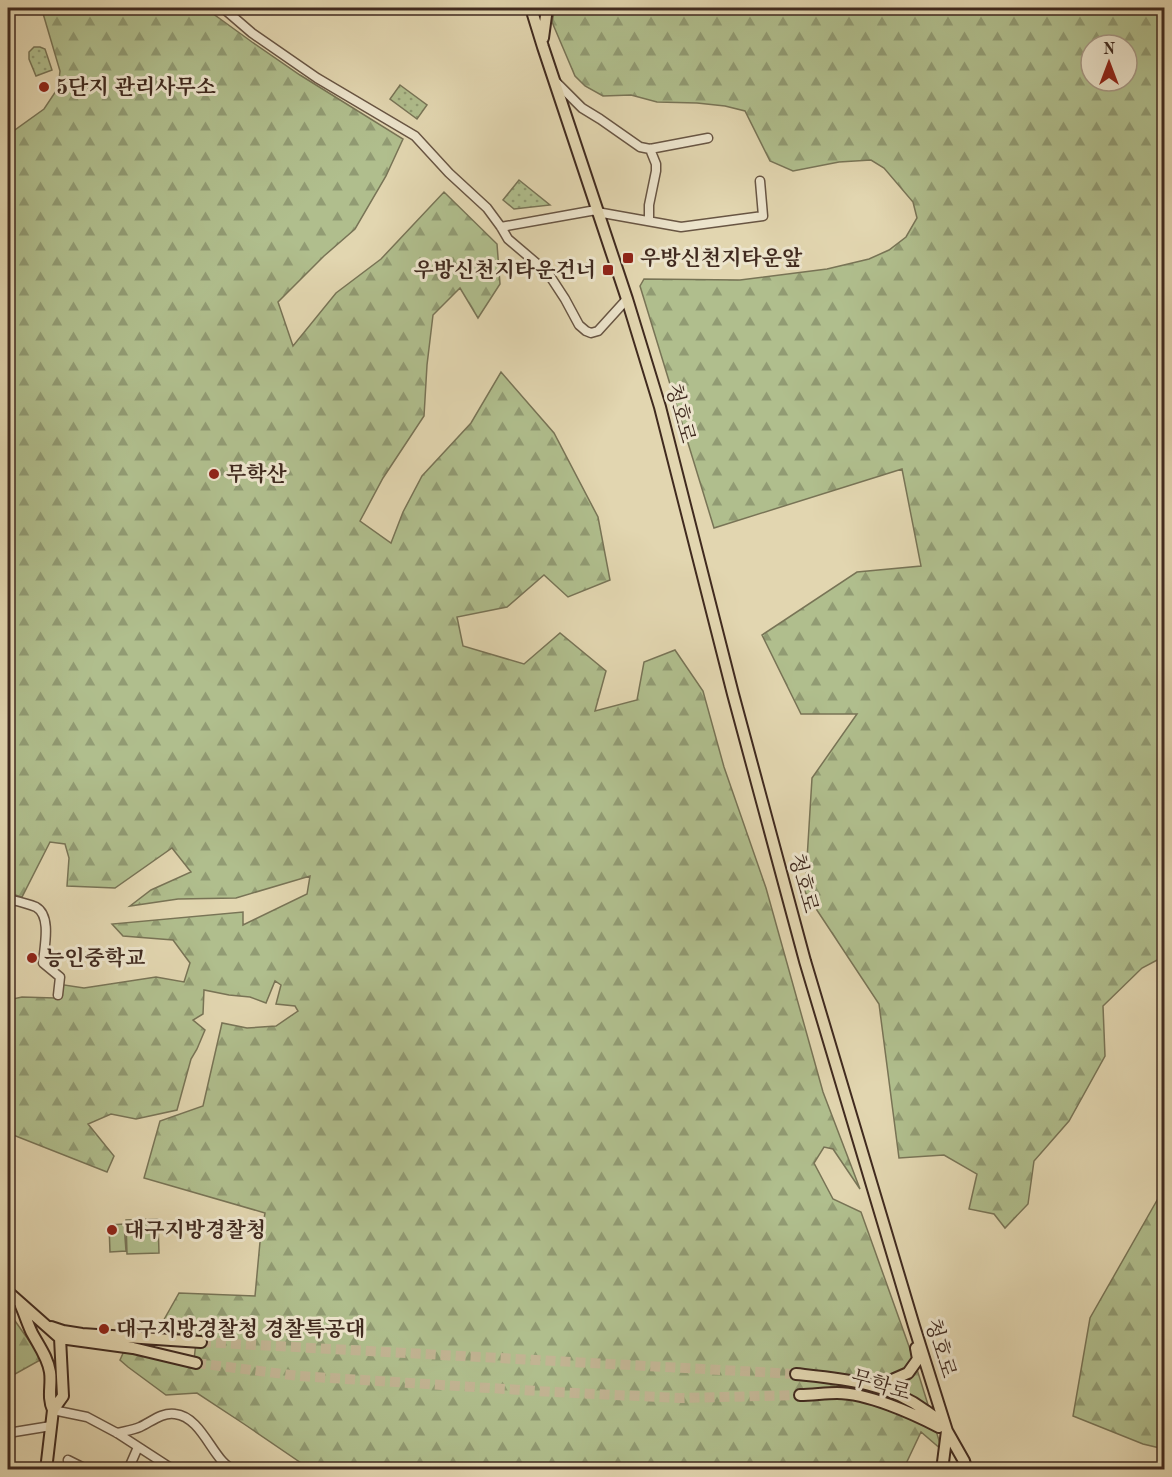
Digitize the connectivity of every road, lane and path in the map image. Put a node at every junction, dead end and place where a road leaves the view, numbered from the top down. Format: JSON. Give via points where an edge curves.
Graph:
{"nodes":[{"id":1,"x":223,"y":8,"type":"edge"},
{"id":2,"x":523,"y":8,"type":"edge"},
{"id":3,"x":531,"y":8,"type":"edge"},
{"id":4,"x":547,"y":8,"type":"edge"},
{"id":5,"x":543,"y":48,"type":"junction"},
{"id":6,"x":553,"y":78,"type":"junction"},
{"id":7,"x":708,"y":138,"type":"dead end"},
{"id":8,"x":650,"y":149,"type":"junction"},
{"id":9,"x":760,"y":181,"type":"dead end"},
{"id":10,"x":597,"y":211,"type":"junction"},
{"id":11,"x":649,"y":221,"type":"junction"},
{"id":12,"x":501,"y":227,"type":"junction"},
{"id":13,"x":627,"y":299,"type":"junction"},
{"id":14,"x":8,"y":899,"type":"edge"},
{"id":15,"x":58,"y":995,"type":"dead end"},
{"id":16,"x":8,"y":1292,"type":"edge"},
{"id":17,"x":21,"y":1305,"type":"junction"},
{"id":18,"x":914,"y":1326,"type":"junction"},
{"id":19,"x":59,"y":1334,"type":"junction"},
{"id":20,"x":201,"y":1342,"type":"tunnel mouth"},
{"id":21,"x":196,"y":1363,"type":"tunnel mouth"},
{"id":22,"x":796,"y":1374,"type":"tunnel mouth"},
{"id":23,"x":873,"y":1385,"type":"junction"},
{"id":24,"x":800,"y":1395,"type":"tunnel mouth"},
{"id":25,"x":53,"y":1410,"type":"junction"},
{"id":26,"x":51,"y":1426,"type":"junction"},
{"id":27,"x":947,"y":1431,"type":"junction"},
{"id":28,"x":9,"y":1433,"type":"edge"},
{"id":29,"x":117,"y":1433,"type":"junction"},
{"id":30,"x":138,"y":1447,"type":"junction"},
{"id":31,"x":8,"y":1452,"type":"edge"},
{"id":32,"x":68,"y":1460,"type":"dead end"},
{"id":33,"x":233,"y":1469,"type":"edge"},
{"id":34,"x":46,"y":1470,"type":"edge"},
{"id":35,"x":88,"y":1470,"type":"edge"},
{"id":36,"x":128,"y":1470,"type":"edge"},
{"id":37,"x":174,"y":1470,"type":"edge"},
{"id":38,"x":942,"y":1470,"type":"edge"},
{"id":39,"x":967,"y":1470,"type":"edge"}],
"edges":[{"from":1,"to":12,"type":"street","via":[[317,78],[415,136]]},
{"from":2,"to":5,"type":"main road"},
{"from":3,"to":5,"type":"main road","name":"청호로"},
{"from":4,"to":5,"type":"main road"},
{"from":5,"to":6,"type":"main road","name":"청호로"},
{"from":6,"to":8,"type":"street","name":"청호로","via":[[582,108],[640,147]]},
{"from":6,"to":10,"type":"main road","name":"청호로"},
{"from":7,"to":8,"type":"street"},
{"from":8,"to":11,"type":"street","via":[[656,171]]},
{"from":9,"to":11,"type":"street","via":[[763,216],[681,227]]},
{"from":10,"to":11,"type":"street"},
{"from":10,"to":12,"type":"street"},
{"from":10,"to":13,"type":"main road","name":"청호로"},
{"from":12,"to":13,"type":"street","via":[[508,239],[548,273],[586,331],[598,331]]},
{"from":13,"to":18,"type":"main road","name":"청호로","via":[[660,407],[805,960]]},
{"from":14,"to":15,"type":"street","via":[[38,908],[43,915],[43,963],[60,977]]},
{"from":16,"to":17,"type":"main road"},
{"from":17,"to":19,"type":"main road"},
{"from":17,"to":25,"type":"main road","via":[[51,1371]]},
{"from":18,"to":23,"type":"main road","via":[[918,1359],[908,1373]]},
{"from":18,"to":27,"type":"main road","name":"청호로"},
{"from":19,"to":20,"type":"main road"},
{"from":19,"to":21,"type":"main road"},
{"from":19,"to":25,"type":"main road","via":[[63,1396]]},
{"from":22,"to":23,"type":"main road"},
{"from":23,"to":27,"type":"main road","via":[[913,1401]]},
{"from":24,"to":27,"type":"main road","name":"무학로","via":[[839,1393],[872,1399]]},
{"from":25,"to":26,"type":"main road"},
{"from":25,"to":29,"type":"street","via":[[87,1417]]},
{"from":26,"to":28,"type":"street"},
{"from":26,"to":34,"type":"main road"},
{"from":27,"to":38,"type":"main road"},
{"from":27,"to":39,"type":"main road","name":"청호로"},
{"from":28,"to":31,"type":"street"},
{"from":29,"to":30,"type":"street"},
{"from":29,"to":33,"type":"street","via":[[175,1413],[189,1419]]},
{"from":30,"to":36,"type":"street"},
{"from":30,"to":37,"type":"street"},
{"from":32,"to":35,"type":"street"}]}
